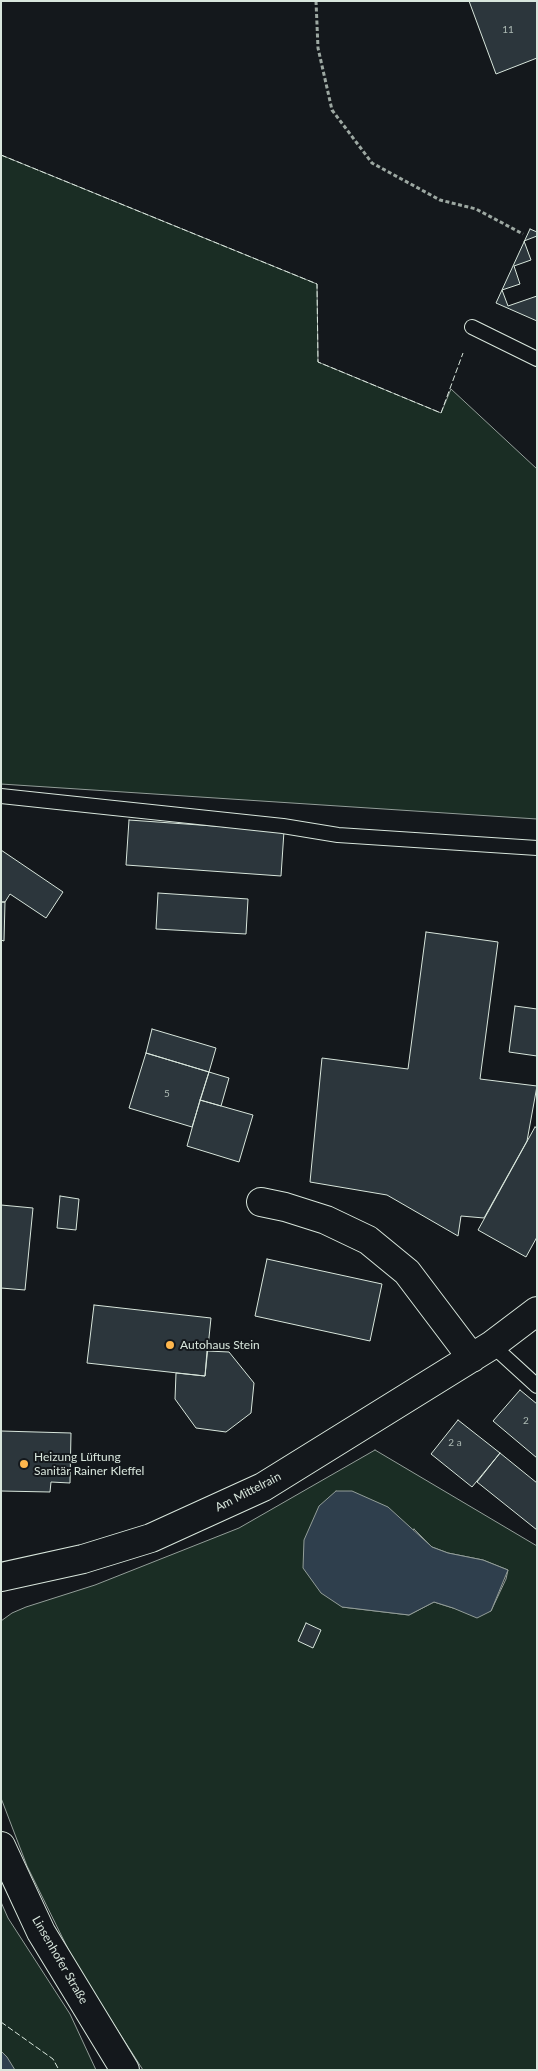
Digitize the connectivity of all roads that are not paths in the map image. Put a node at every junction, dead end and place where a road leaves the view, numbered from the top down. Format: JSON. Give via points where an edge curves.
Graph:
{"nodes":[{"id":1,"x":472,"y":328,"type":"dead end"},
{"id":2,"x":537,"y":359,"type":"edge"},
{"id":3,"x":1,"y":796,"type":"edge"},
{"id":4,"x":537,"y":848,"type":"edge"},
{"id":5,"x":261,"y":1202,"type":"dead end"},
{"id":6,"x":537,"y":1311,"type":"edge"},
{"id":7,"x":482,"y":1352,"type":"junction"},
{"id":8,"x":537,"y":1386,"type":"edge"},
{"id":9,"x":1,"y":1577,"type":"edge"},
{"id":10,"x":1,"y":1846,"type":"edge"},
{"id":11,"x":125,"y":2070,"type":"edge"}],
"edges":[{"from":1,"to":2,"type":"lane"},
{"from":3,"to":4,"type":"lane","via":[[338,835]]},
{"from":5,"to":7,"type":"street","via":[[326,1220],[368,1240],[407,1272]]},
{"from":6,"to":7,"type":"street","name":"Am Mittelrain"},
{"from":7,"to":8,"type":"lane"},
{"from":7,"to":9,"type":"street","name":"Am Mittelrain","via":[[263,1487],[151,1538],[83,1559]]},
{"from":10,"to":11,"type":"street","name":"Linsenhofer Straße","via":[[41,1932]]}]}
